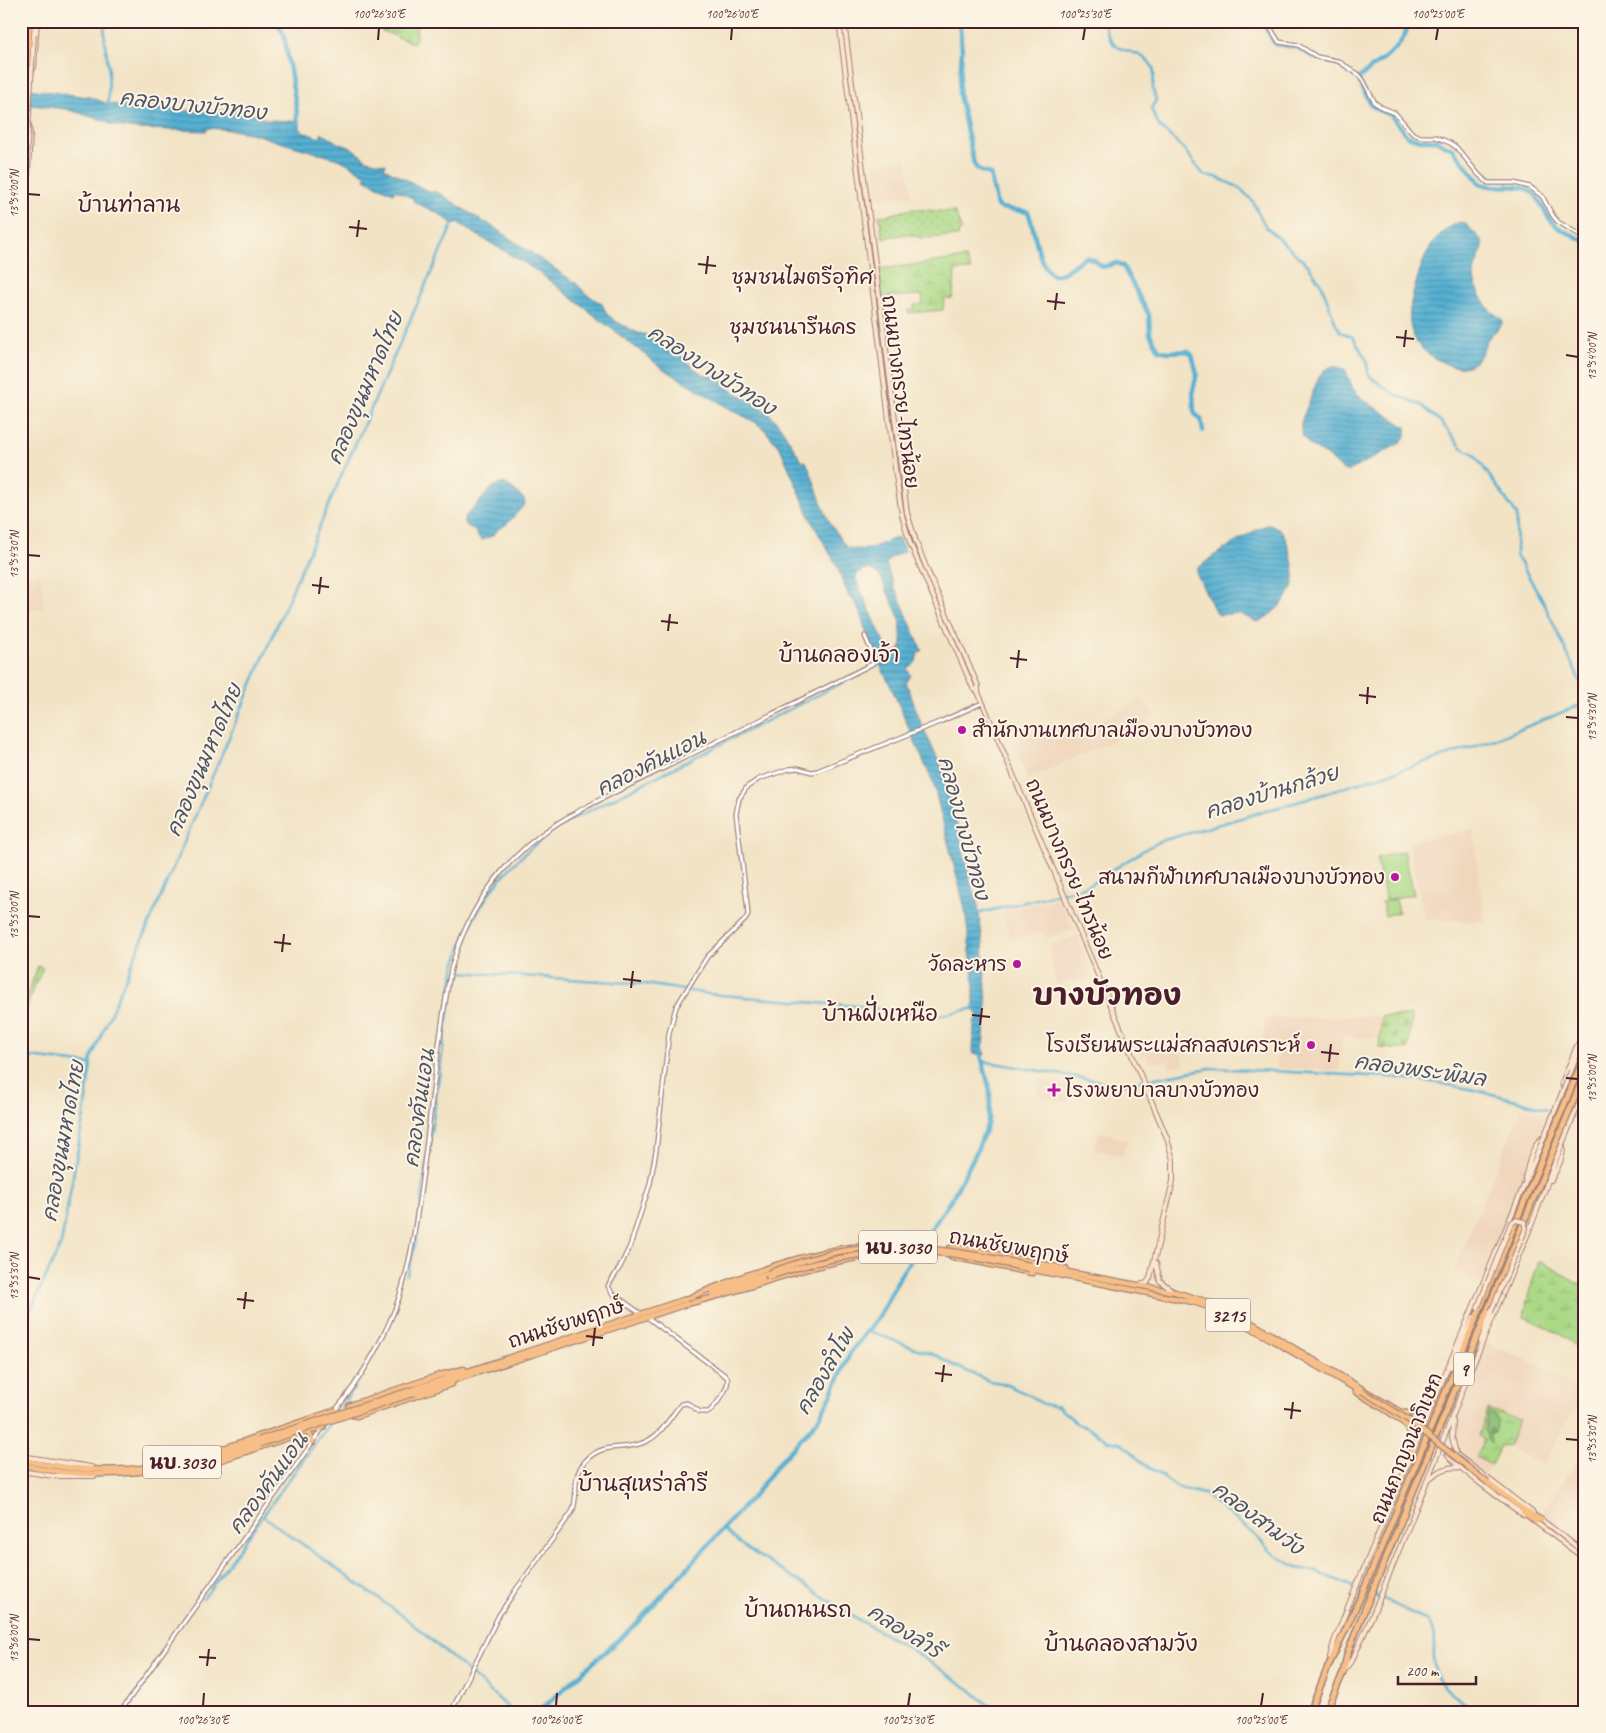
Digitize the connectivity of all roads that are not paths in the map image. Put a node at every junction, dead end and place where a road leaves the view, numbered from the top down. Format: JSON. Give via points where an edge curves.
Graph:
{"nodes":[{"id":1,"x":24,"y":21,"type":"edge"},
{"id":2,"x":30,"y":21,"type":"edge"},
{"id":3,"x":36,"y":21,"type":"edge"},
{"id":4,"x":838,"y":21,"type":"edge"},
{"id":5,"x":844,"y":21,"type":"edge"},
{"id":6,"x":1266,"y":21,"type":"edge"},
{"id":7,"x":29,"y":34,"type":"junction"},
{"id":8,"x":21,"y":75,"type":"edge"},
{"id":9,"x":21,"y":117,"type":"edge"},
{"id":10,"x":24,"y":160,"type":"edge"},
{"id":11,"x":21,"y":172,"type":"edge"},
{"id":12,"x":1585,"y":238,"type":"edge"},
{"id":13,"x":21,"y":260,"type":"edge"},
{"id":14,"x":21,"y":268,"type":"edge"},
{"id":15,"x":866,"y":636,"type":"dead end"},
{"id":16,"x":978,"y":692,"type":"junction"},
{"id":17,"x":982,"y":703,"type":"junction"},
{"id":18,"x":1585,"y":1035,"type":"edge"},
{"id":19,"x":1585,"y":1055,"type":"edge"},
{"id":20,"x":1585,"y":1075,"type":"edge"},
{"id":21,"x":1585,"y":1089,"type":"edge"},
{"id":22,"x":1585,"y":1093,"type":"edge"},
{"id":23,"x":1543,"y":1148,"type":"junction"},
{"id":24,"x":1556,"y":1153,"type":"junction"},
{"id":25,"x":1523,"y":1187,"type":"junction"},
{"id":26,"x":1546,"y":1188,"type":"junction"},
{"id":27,"x":1156,"y":1258,"type":"junction"},
{"id":28,"x":1029,"y":1267,"type":"junction"},
{"id":29,"x":1074,"y":1273,"type":"junction"},
{"id":30,"x":1075,"y":1279,"type":"junction"},
{"id":31,"x":1124,"y":1285,"type":"junction"},
{"id":32,"x":1140,"y":1286,"type":"junction"},
{"id":33,"x":1175,"y":1292,"type":"junction"},
{"id":34,"x":685,"y":1302,"type":"junction"},
{"id":35,"x":641,"y":1314,"type":"junction"},
{"id":36,"x":647,"y":1316,"type":"junction"},
{"id":37,"x":1476,"y":1357,"type":"junction"},
{"id":38,"x":483,"y":1368,"type":"junction"},
{"id":39,"x":1322,"y":1368,"type":"junction"},
{"id":40,"x":1447,"y":1374,"type":"junction"},
{"id":41,"x":1436,"y":1399,"type":"junction"},
{"id":42,"x":336,"y":1410,"type":"junction"},
{"id":43,"x":1401,"y":1412,"type":"junction"},
{"id":44,"x":1455,"y":1412,"type":"junction"},
{"id":45,"x":307,"y":1420,"type":"junction"},
{"id":46,"x":1406,"y":1426,"type":"junction"},
{"id":47,"x":323,"y":1428,"type":"junction"},
{"id":48,"x":313,"y":1430,"type":"junction"},
{"id":49,"x":306,"y":1432,"type":"junction"},
{"id":50,"x":313,"y":1442,"type":"junction"},
{"id":51,"x":21,"y":1455,"type":"edge"},
{"id":52,"x":1457,"y":1455,"type":"junction"},
{"id":53,"x":1411,"y":1459,"type":"junction"},
{"id":54,"x":21,"y":1460,"type":"edge"},
{"id":55,"x":21,"y":1465,"type":"edge"},
{"id":56,"x":177,"y":1466,"type":"junction"},
{"id":57,"x":103,"y":1469,"type":"junction"},
{"id":58,"x":1463,"y":1469,"type":"junction"},
{"id":59,"x":23,"y":1471,"type":"edge"},
{"id":60,"x":111,"y":1475,"type":"junction"},
{"id":61,"x":1426,"y":1483,"type":"junction"},
{"id":62,"x":1538,"y":1521,"type":"junction"},
{"id":63,"x":1585,"y":1553,"type":"edge"},
{"id":64,"x":1585,"y":1559,"type":"edge"},
{"id":65,"x":1328,"y":1667,"type":"junction"},
{"id":66,"x":1343,"y":1673,"type":"junction"},
{"id":67,"x":120,"y":1712,"type":"edge"},
{"id":68,"x":451,"y":1712,"type":"edge"},
{"id":69,"x":1310,"y":1712,"type":"edge"},
{"id":70,"x":1326,"y":1712,"type":"edge"}],
"edges":[{"from":1,"to":7,"type":"main road"},
{"from":2,"to":7,"type":"main road"},
{"from":3,"to":7,"type":"main road"},
{"from":3,"to":8,"type":"main road","via":[[33,71]]},
{"from":4,"to":16,"type":"main road","name":"ถนนบางกรวย-ไทรน้อย","via":[[902,515],[932,595],[973,688]]},
{"from":5,"to":16,"type":"main road","name":"ถนนบางกรวย-ไทรน้อย","via":[[907,513]]},
{"from":6,"to":12,"type":"street","via":[[1279,42],[1298,45],[1317,56],[1338,61],[1361,77],[1375,103],[1395,113],[1413,134],[1450,142],[1488,183],[1530,187],[1542,196],[1558,222]]},
{"from":7,"to":8,"type":"main road","bridge":true},
{"from":7,"to":10,"type":"main road","bridge":true},
{"from":9,"to":14,"type":"main road","via":[[28,121],[30,134]]},
{"from":10,"to":11,"type":"main road"},
{"from":10,"to":13,"type":"main road"},
{"from":15,"to":42,"type":"street","via":[[874,660],[872,664],[558,823],[510,861],[482,897],[460,939],[451,969],[412,1246],[402,1287],[373,1354]]},
{"from":16,"to":17,"type":"main road","name":"ถนนบางกรวย-ไทรน้อย"},
{"from":17,"to":27,"type":"main road","name":"ถนนบางกรวย-ไทรน้อย","number":"3215","via":[[1168,1138],[1173,1181]]},
{"from":17,"to":35,"type":"street","via":[[817,771],[789,769],[759,779],[747,787],[739,799],[736,810],[748,915],[707,957],[676,1007],[669,1033],[650,1184],[630,1246],[608,1286],[612,1293]]},
{"from":18,"to":22,"type":"main road","via":[[1562,1083],[1565,1092],[1571,1096]]},
{"from":18,"to":23,"type":"main road","bridge":true},
{"from":19,"to":23,"type":"highway","name":"ถนนกาญจนาภิเษก","number":"9","bridge":true},
{"from":20,"to":24,"type":"highway","name":"ถนนกาญจนาภิเษก","number":"9","bridge":true},
{"from":21,"to":24,"type":"main road","bridge":true},
{"from":23,"to":25,"type":"main road"},
{"from":23,"to":65,"type":"highway","name":"ถนนกาญจนาภิเษก","number":"9","via":[[1367,1583]]},
{"from":24,"to":26,"type":"main road"},
{"from":24,"to":66,"type":"highway","name":"ถนนกาญจนาภิเษก","number":"9","via":[[1374,1587]]},
{"from":25,"to":26,"type":"main road","via":[[1538,1142],[1544,1136],[1554,1135],[1562,1140],[1563,1152]]},
{"from":25,"to":40,"type":"main road"},
{"from":26,"to":37,"type":"main road"},
{"from":27,"to":32,"type":"main road","name":"ถนนบางกรวย-ไทรน้อย","number":"3215","via":[[1149,1280]]},
{"from":27,"to":33,"type":"main road","name":"ถนนบางกรวย-ไทรน้อย","number":"3215","via":[[1158,1278]]},
{"from":28,"to":29,"type":"main road","name":"ถนนชัยพฤกษ์","number":"นบ.3030"},
{"from":28,"to":30,"type":"main road","name":"ถนนชัยพฤกษ์","number":"นบ.3030"},
{"from":28,"to":34,"type":"main road","name":"ถนนชัยพฤกษ์","number":"นบ.3030","bridge":true,"via":[[945,1249],[868,1248],[811,1258]]},
{"from":29,"to":30,"type":"main road","via":[[1061,1267],[982,1251],[953,1247],[948,1250],[949,1256],[957,1259]]},
{"from":29,"to":31,"type":"main road","name":"ถนนชัยพฤกษ์","number":"นบ.3030"},
{"from":30,"to":31,"type":"main road","name":"ถนนชัยพฤกษ์","number":"นบ.3030"},
{"from":31,"to":32,"type":"main road","name":"ถนนบางกรวย-ไทรน้อย","number":"3215"},
{"from":31,"to":39,"type":"main road","number":"3215","via":[[1215,1309]]},
{"from":32,"to":33,"type":"main road","name":"ถนนบางกรวย-ไทรน้อย","number":"3215"},
{"from":33,"to":39,"type":"main road","name":"ถนนบางกรวย-ไทรน้อย","number":"3215","via":[[1226,1309]]},
{"from":34,"to":34,"type":"main road","via":[[722,1284],[804,1257],[854,1247],[863,1247],[865,1251],[863,1257],[812,1267],[726,1294]]},
{"from":34,"to":35,"type":"main road","name":"ถนนชัยพฤกษ์","number":"นบ.3030"},
{"from":34,"to":36,"type":"main road","name":"ถนนชัยพฤกษ์","number":"นบ.3030"},
{"from":35,"to":38,"type":"main road","name":"ถนนชัยพฤกษ์","number":"นบ.3030"},
{"from":36,"to":38,"type":"main road","name":"ถนนชัยพฤกษ์","number":"นบ.3030"},
{"from":36,"to":68,"type":"street","via":[[727,1377],[727,1387],[709,1412],[681,1404],[650,1440],[638,1445],[605,1449],[588,1458],[576,1477],[572,1512],[498,1616]]},
{"from":37,"to":40,"type":"main road","bridge":true,"via":[[1526,1228],[1522,1220],[1511,1224],[1455,1362]]},
{"from":37,"to":44,"type":"main road"},
{"from":38,"to":38,"type":"main road","via":[[445,1387],[356,1416],[349,1413],[349,1406],[353,1404],[440,1375]]},
{"from":38,"to":56,"type":"main road","name":"ถนนชัยพฤกษ์","number":"นบ.3030","bridge":true},
{"from":39,"to":43,"type":"main road"},
{"from":39,"to":46,"type":"main road","via":[[1330,1377]]},
{"from":39,"to":62,"type":"main road","bridge":true,"via":[[1408,1423]]},
{"from":40,"to":41,"type":"main road"},
{"from":41,"to":43,"type":"main road","via":[[1410,1414]]},
{"from":41,"to":53,"type":"main road"},
{"from":42,"to":45,"type":"main road"},
{"from":42,"to":47,"type":"street"},
{"from":43,"to":46,"type":"main road","via":[[1412,1423]]},
{"from":44,"to":52,"type":"main road","via":[[1452,1437]]},
{"from":44,"to":61,"type":"main road"},
{"from":45,"to":48,"type":"main road","via":[[316,1422]]},
{"from":45,"to":56,"type":"main road"},
{"from":46,"to":53,"type":"main road","via":[[1411,1436]]},
{"from":47,"to":48,"type":"main road"},
{"from":47,"to":50,"type":"street"},
{"from":48,"to":49,"type":"main road"},
{"from":49,"to":50,"type":"main road"},
{"from":49,"to":56,"type":"main road","via":[[210,1464]]},
{"from":50,"to":67,"type":"street"},
{"from":51,"to":57,"type":"main road"},
{"from":52,"to":58,"type":"main road","via":[[1450,1451],[1447,1453]]},
{"from":52,"to":62,"type":"main road"},
{"from":53,"to":65,"type":"main road","via":[[1334,1642]]},
{"from":54,"to":57,"type":"main road","name":"ถนนชัยพฤกษ์","number":"นบ.3030"},
{"from":55,"to":60,"type":"main road","name":"ถนนชัยพฤกษ์","number":"นบ.3030","via":[[67,1473]]},
{"from":56,"to":57,"type":"main road","name":"ถนนชัยพฤกษ์","number":"นบ.3030"},
{"from":56,"to":60,"type":"main road","name":"ถนนชัยพฤกษ์","number":"นบ.3030","via":[[153,1472]]},
{"from":58,"to":61,"type":"main road","via":[[1454,1466],[1442,1470]]},
{"from":58,"to":62,"type":"main road","via":[[1521,1513]]},
{"from":59,"to":60,"type":"main road","via":[[64,1476]]},
{"from":61,"to":66,"type":"main road","via":[[1382,1592],[1353,1658]]},
{"from":62,"to":63,"type":"main road"},
{"from":62,"to":64,"type":"main road"},
{"from":65,"to":69,"type":"highway","name":"ถนนกาญจนาภิเษก","number":"9"},
{"from":66,"to":70,"type":"highway","name":"ถนนกาญจนาภิเษก","number":"9"}]}
